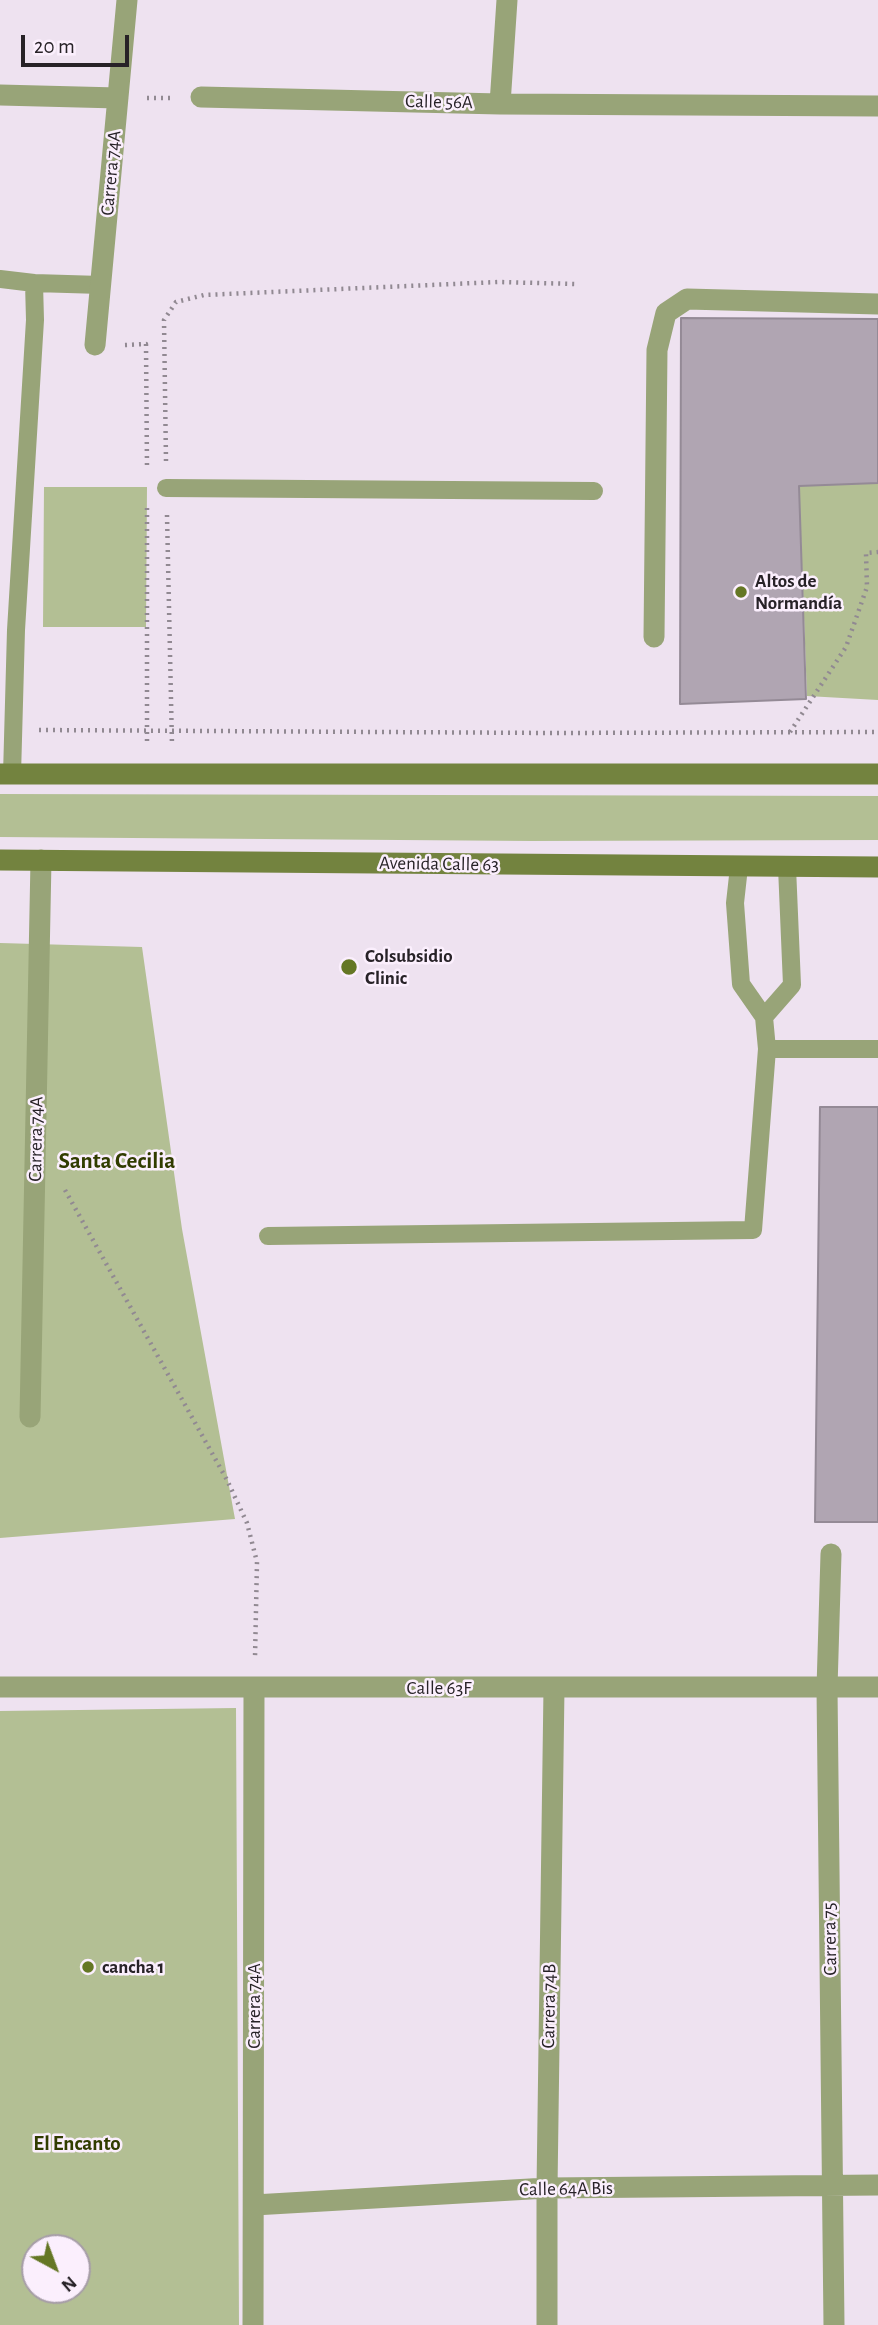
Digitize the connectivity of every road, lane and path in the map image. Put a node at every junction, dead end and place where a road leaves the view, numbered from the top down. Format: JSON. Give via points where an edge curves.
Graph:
{"nodes":[{"id":1,"x":127,"y":0,"type":"edge"},
{"id":2,"x":507,"y":0,"type":"edge"},
{"id":3,"x":0,"y":95,"type":"edge"},
{"id":4,"x":201,"y":97,"type":"joint"},
{"id":5,"x":118,"y":98,"type":"junction"},
{"id":6,"x":500,"y":104,"type":"junction"},
{"id":7,"x":878,"y":106,"type":"edge"},
{"id":8,"x":0,"y":279,"type":"edge"},
{"id":9,"x":34,"y":283,"type":"junction"},
{"id":10,"x":577,"y":284,"type":"dead end"},
{"id":11,"x":101,"y":285,"type":"junction"},
{"id":12,"x":878,"y":304,"type":"edge"},
{"id":13,"x":95,"y":345,"type":"joint"},
{"id":14,"x":147,"y":474,"type":"dead end"},
{"id":15,"x":166,"y":488,"type":"junction"},
{"id":16,"x":594,"y":491,"type":"dead end"},
{"id":17,"x":147,"y":500,"type":"dead end"},
{"id":18,"x":878,"y":552,"type":"edge"},
{"id":19,"x":654,"y":637,"type":"dead end"},
{"id":20,"x":13,"y":730,"type":"junction"},
{"id":21,"x":148,"y":730,"type":"junction"},
{"id":22,"x":171,"y":730,"type":"junction"},
{"id":23,"x":790,"y":732,"type":"junction"},
{"id":24,"x":878,"y":732,"type":"edge"},
{"id":25,"x":147,"y":774,"type":"junction"},
{"id":26,"x":172,"y":774,"type":"junction"},
{"id":27,"x":878,"y":774,"type":"edge"},
{"id":28,"x":6,"y":775,"type":"edge"},
{"id":29,"x":0,"y":860,"type":"edge"},
{"id":30,"x":41,"y":860,"type":"junction"},
{"id":31,"x":738,"y":867,"type":"junction"},
{"id":32,"x":787,"y":867,"type":"junction"},
{"id":33,"x":878,"y":867,"type":"edge"},
{"id":34,"x":764,"y":1017,"type":"junction"},
{"id":35,"x":767,"y":1049,"type":"junction"},
{"id":36,"x":878,"y":1049,"type":"edge"},
{"id":37,"x":62,"y":1185,"type":"dead end"},
{"id":38,"x":268,"y":1236,"type":"dead end"},
{"id":39,"x":30,"y":1417,"type":"dead end"},
{"id":40,"x":831,"y":1554,"type":"dead end"},
{"id":41,"x":0,"y":1687,"type":"edge"},
{"id":42,"x":254,"y":1687,"type":"junction"},
{"id":43,"x":878,"y":1687,"type":"edge"},
{"id":44,"x":554,"y":1688,"type":"junction"},
{"id":45,"x":827,"y":1688,"type":"junction"},
{"id":46,"x":878,"y":2185,"type":"edge"},
{"id":47,"x":833,"y":2186,"type":"junction"},
{"id":48,"x":547,"y":2188,"type":"junction"},
{"id":49,"x":254,"y":2205,"type":"junction"},
{"id":50,"x":253,"y":2325,"type":"edge"},
{"id":51,"x":547,"y":2325,"type":"edge"},
{"id":52,"x":834,"y":2325,"type":"edge"}],
"edges":[{"from":1,"to":5,"type":"street","name":"Carrera 74A"},
{"from":2,"to":6,"type":"street"},
{"from":3,"to":5,"type":"street"},
{"from":4,"to":5,"type":"path"},
{"from":4,"to":6,"type":"street","name":"Calle 56A"},
{"from":5,"to":11,"type":"street","name":"Carrera 74A"},
{"from":6,"to":7,"type":"street","name":"Calle 56A"},
{"from":8,"to":9,"type":"lane"},
{"from":9,"to":11,"type":"lane"},
{"from":9,"to":20,"type":"lane"},
{"from":10,"to":15,"type":"path","via":[[498,282],[204,295],[176,302],[164,320]]},
{"from":11,"to":13,"type":"street","name":"Carrera 74A"},
{"from":12,"to":19,"type":"street","via":[[687,299],[666,313],[657,350]]},
{"from":13,"to":14,"type":"path","via":[[146,344]]},
{"from":15,"to":16,"type":"lane"},
{"from":15,"to":22,"type":"path"},
{"from":17,"to":21,"type":"path"},
{"from":18,"to":23,"type":"path","via":[[866,553],[867,587],[846,647]]},
{"from":20,"to":21,"type":"path"},
{"from":20,"to":28,"type":"lane"},
{"from":21,"to":22,"type":"path"},
{"from":21,"to":25,"type":"path"},
{"from":22,"to":23,"type":"path"},
{"from":22,"to":26,"type":"path"},
{"from":23,"to":24,"type":"path"},
{"from":25,"to":26,"type":"main road"},
{"from":25,"to":28,"type":"main road"},
{"from":26,"to":27,"type":"main road"},
{"from":29,"to":30,"type":"main road","name":"Avenida Calle 63"},
{"from":30,"to":31,"type":"main road","name":"Avenida Calle 63"},
{"from":30,"to":39,"type":"street","name":"Carrera 74A"},
{"from":31,"to":32,"type":"main road","name":"Avenida Calle 63"},
{"from":31,"to":34,"type":"lane","via":[[735,903],[741,984]]},
{"from":32,"to":33,"type":"main road","name":"Avenida Calle 63"},
{"from":32,"to":34,"type":"lane","via":[[792,985]]},
{"from":34,"to":35,"type":"lane"},
{"from":35,"to":36,"type":"lane"},
{"from":35,"to":38,"type":"lane","via":[[753,1230]]},
{"from":37,"to":42,"type":"path","via":[[247,1523],[257,1562]]},
{"from":40,"to":45,"type":"street","name":"Carrera 75"},
{"from":41,"to":42,"type":"street","name":"Calle 63F"},
{"from":42,"to":44,"type":"street","name":"Calle 63F"},
{"from":42,"to":49,"type":"street","name":"Carrera 74A"},
{"from":43,"to":45,"type":"street","name":"Calle 63F"},
{"from":44,"to":45,"type":"street","name":"Calle 63F"},
{"from":44,"to":48,"type":"street","name":"Carrera 74B"},
{"from":45,"to":47,"type":"street","name":"Carrera 75"},
{"from":46,"to":47,"type":"street","name":"Calle 64A Bis"},
{"from":47,"to":48,"type":"street","name":"Calle 64A Bis"},
{"from":47,"to":52,"type":"street","name":"Carrera 75"},
{"from":48,"to":49,"type":"street","name":"Calle 64A Bis"},
{"from":48,"to":51,"type":"street","name":"Carrera 74B"},
{"from":49,"to":50,"type":"street","name":"Carrera 74A"}]}
